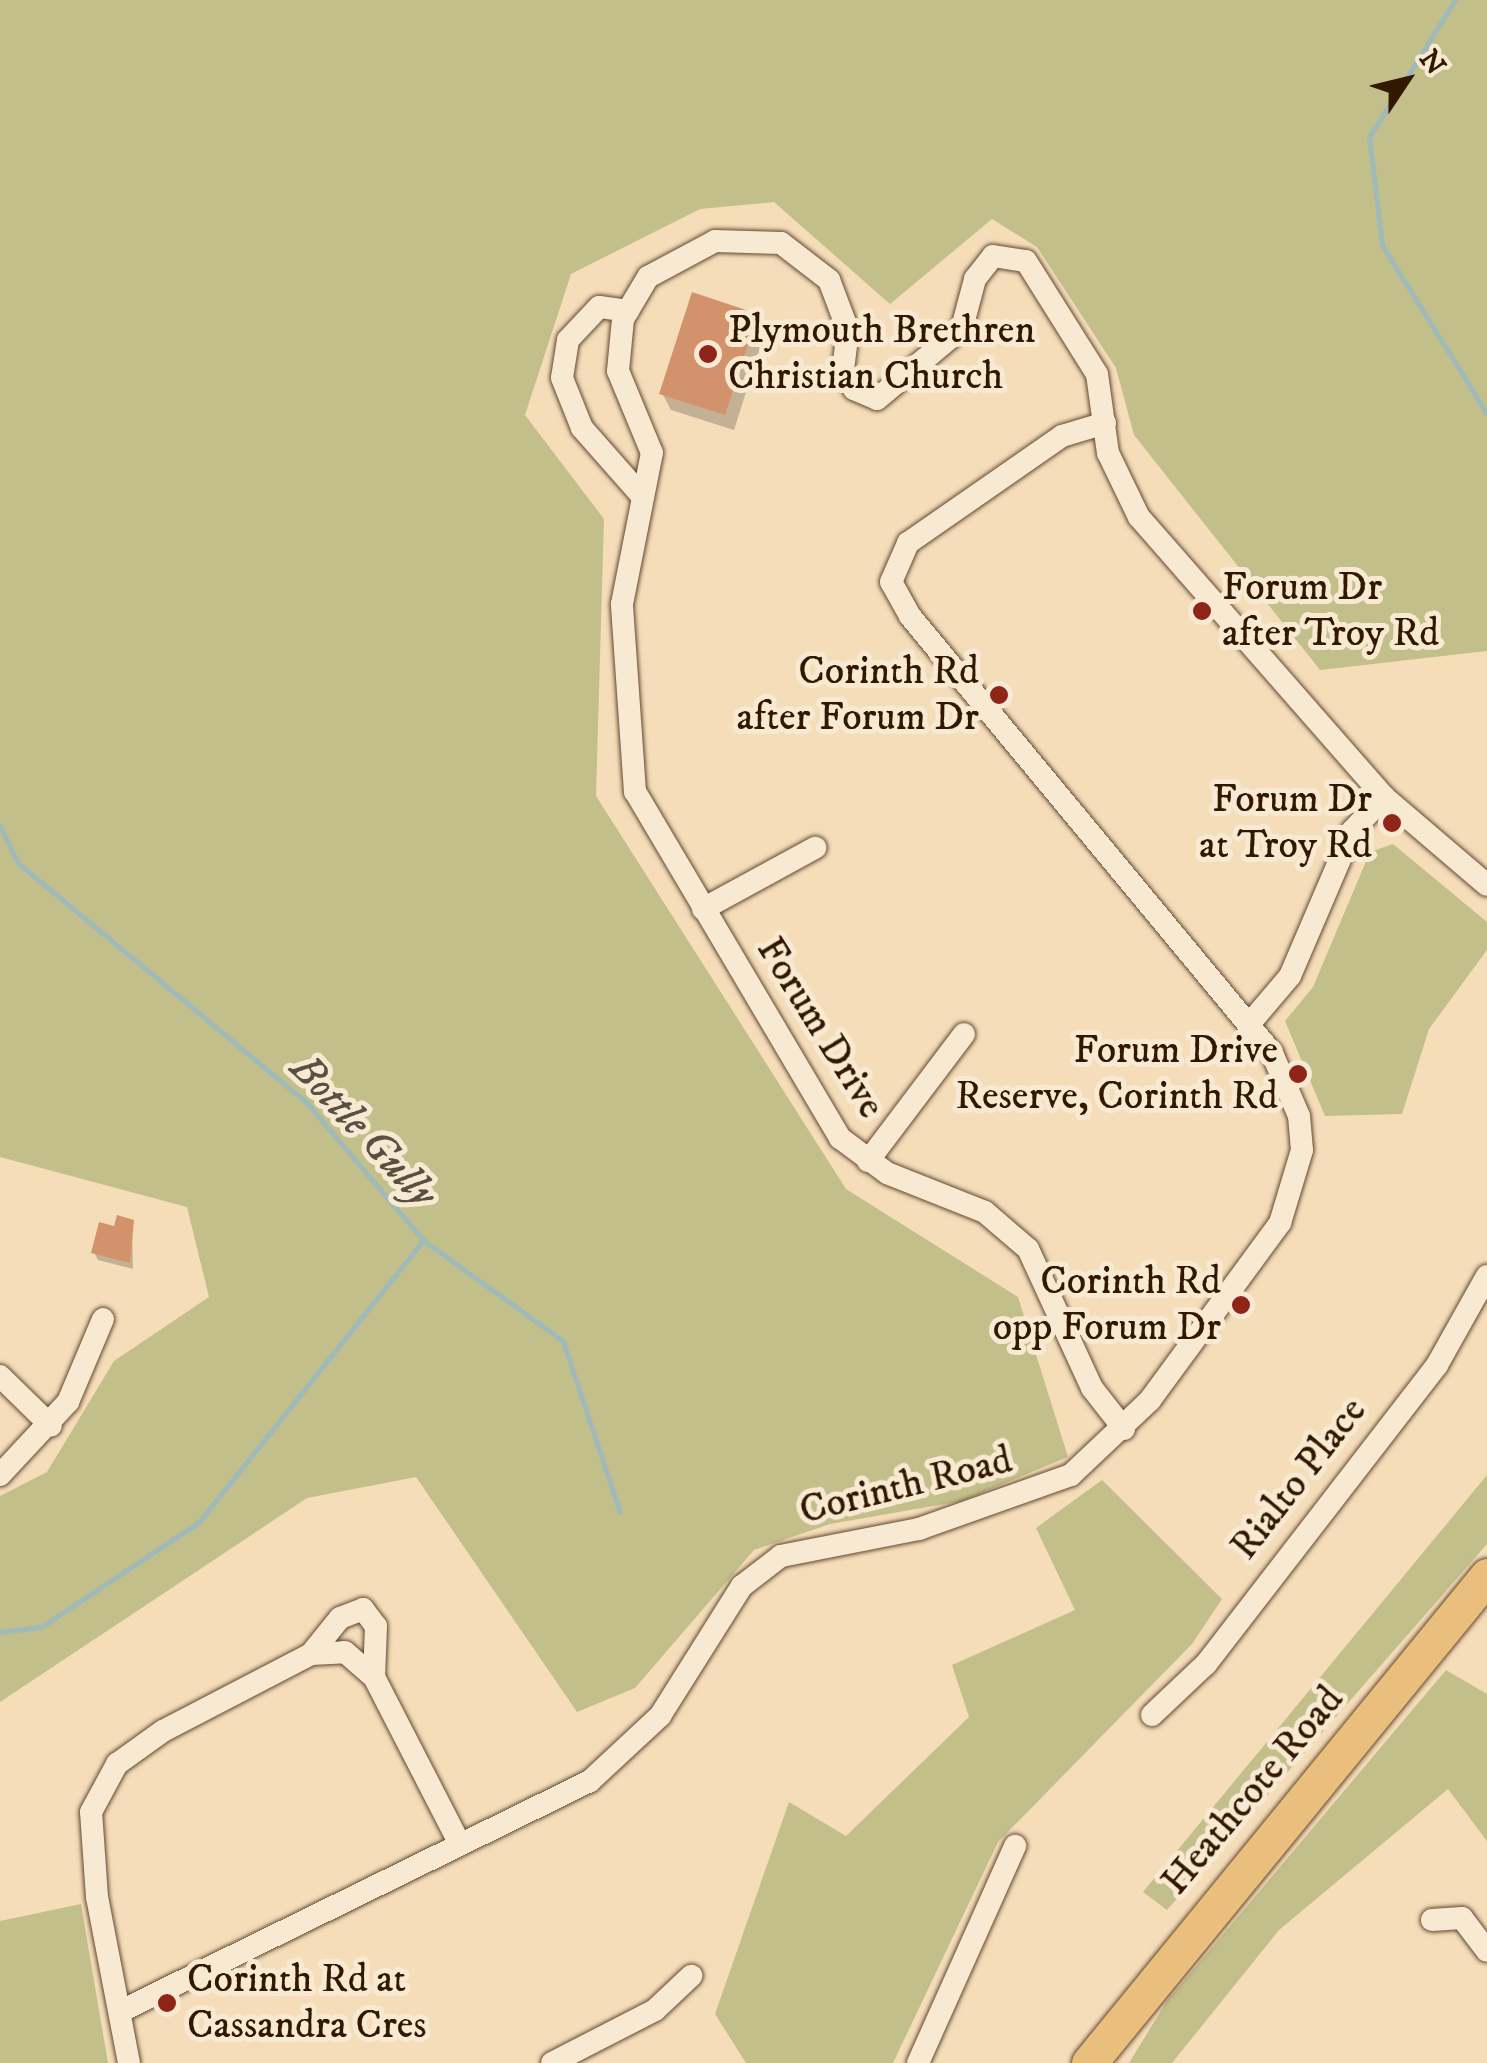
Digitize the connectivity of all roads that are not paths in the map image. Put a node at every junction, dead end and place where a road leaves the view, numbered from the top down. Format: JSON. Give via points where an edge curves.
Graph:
{"nodes":[{"id":1,"x":628,"y":310,"type":"junction"},
{"id":2,"x":1105,"y":423,"type":"junction"},
{"id":3,"x":641,"y":495,"type":"junction"},
{"id":4,"x":1384,"y":798,"type":"junction"},
{"id":5,"x":815,"y":848,"type":"dead end"},
{"id":6,"x":1487,"y":885,"type":"edge"},
{"id":7,"x":703,"y":909,"type":"junction"},
{"id":8,"x":1251,"y":1022,"type":"junction"},
{"id":9,"x":964,"y":1034,"type":"dead end"},
{"id":10,"x":868,"y":1161,"type":"junction"},
{"id":11,"x":1487,"y":1276,"type":"edge"},
{"id":12,"x":103,"y":1319,"type":"dead end"},
{"id":13,"x":0,"y":1376,"type":"edge"},
{"id":14,"x":51,"y":1426,"type":"junction"},
{"id":15,"x":1124,"y":1429,"type":"junction"},
{"id":16,"x":0,"y":1475,"type":"edge"},
{"id":17,"x":1487,"y":1576,"type":"edge"},
{"id":18,"x":310,"y":1654,"type":"junction"},
{"id":19,"x":374,"y":1678,"type":"junction"},
{"id":20,"x":1152,"y":1714,"type":"dead end"},
{"id":21,"x":460,"y":1844,"type":"junction"},
{"id":22,"x":1015,"y":1846,"type":"dead end"},
{"id":23,"x":1432,"y":1920,"type":"dead end"},
{"id":24,"x":1487,"y":1952,"type":"edge"},
{"id":25,"x":691,"y":1976,"type":"dead end"},
{"id":26,"x":122,"y":2010,"type":"junction"},
{"id":27,"x":130,"y":2063,"type":"edge"},
{"id":28,"x":552,"y":2063,"type":"edge"},
{"id":29,"x":918,"y":2063,"type":"edge"},
{"id":30,"x":1089,"y":2063,"type":"edge"}],
"edges":[{"from":1,"to":2,"type":"street","via":[[648,277],[715,241],[781,243],[828,280],[848,330],[843,370],[854,389],[877,399],[962,328],[972,288],[993,256],[1026,261],[1097,374]]},
{"from":1,"to":3,"type":"street","name":"Forum Drive","via":[[618,371],[652,452]]},
{"from":1,"to":3,"type":"street","via":[[599,306],[568,340],[562,378],[582,428]]},
{"from":2,"to":4,"type":"street","via":[[1115,474],[1139,517]]},
{"from":2,"to":8,"type":"street","name":"Corinth Road","via":[[1062,436],[908,543],[891,582],[910,616]]},
{"from":3,"to":7,"type":"street","name":"Forum Drive","via":[[622,604],[626,740],[635,792]]},
{"from":4,"to":6,"type":"street"},
{"from":4,"to":8,"type":"street","via":[[1352,832],[1290,976]]},
{"from":5,"to":7,"type":"street"},
{"from":7,"to":10,"type":"street","name":"Forum Drive","via":[[827,1121]]},
{"from":8,"to":15,"type":"street","name":"Corinth Road","via":[[1299,1116],[1294,1197]]},
{"from":9,"to":10,"type":"street"},
{"from":10,"to":15,"type":"street","name":"Forum Drive","via":[[985,1212],[1028,1249],[1092,1388]]},
{"from":11,"to":20,"type":"street","name":"Rialto Place","via":[[1437,1364],[1206,1664]]},
{"from":12,"to":14,"type":"street"},
{"from":13,"to":14,"type":"street"},
{"from":14,"to":16,"type":"street"},
{"from":15,"to":21,"type":"street","name":"Corinth Road","via":[[1038,1492],[918,1529],[824,1542],[761,1568],[702,1641],[660,1716],[614,1763]]},
{"from":17,"to":30,"type":"highway","name":"Heathcote Road"},
{"from":18,"to":19,"type":"street","via":[[345,1652]]},
{"from":18,"to":19,"type":"street","via":[[340,1618],[363,1609],[376,1626]]},
{"from":18,"to":26,"type":"street","via":[[163,1731],[108,1780],[91,1812],[97,1897]]},
{"from":19,"to":21,"type":"street"},
{"from":21,"to":26,"type":"street","name":"Corinth Road"},
{"from":22,"to":29,"type":"street"},
{"from":23,"to":24,"type":"street","via":[[1462,1918]]},
{"from":25,"to":28,"type":"street","via":[[656,2010]]},
{"from":26,"to":27,"type":"street"}]}
